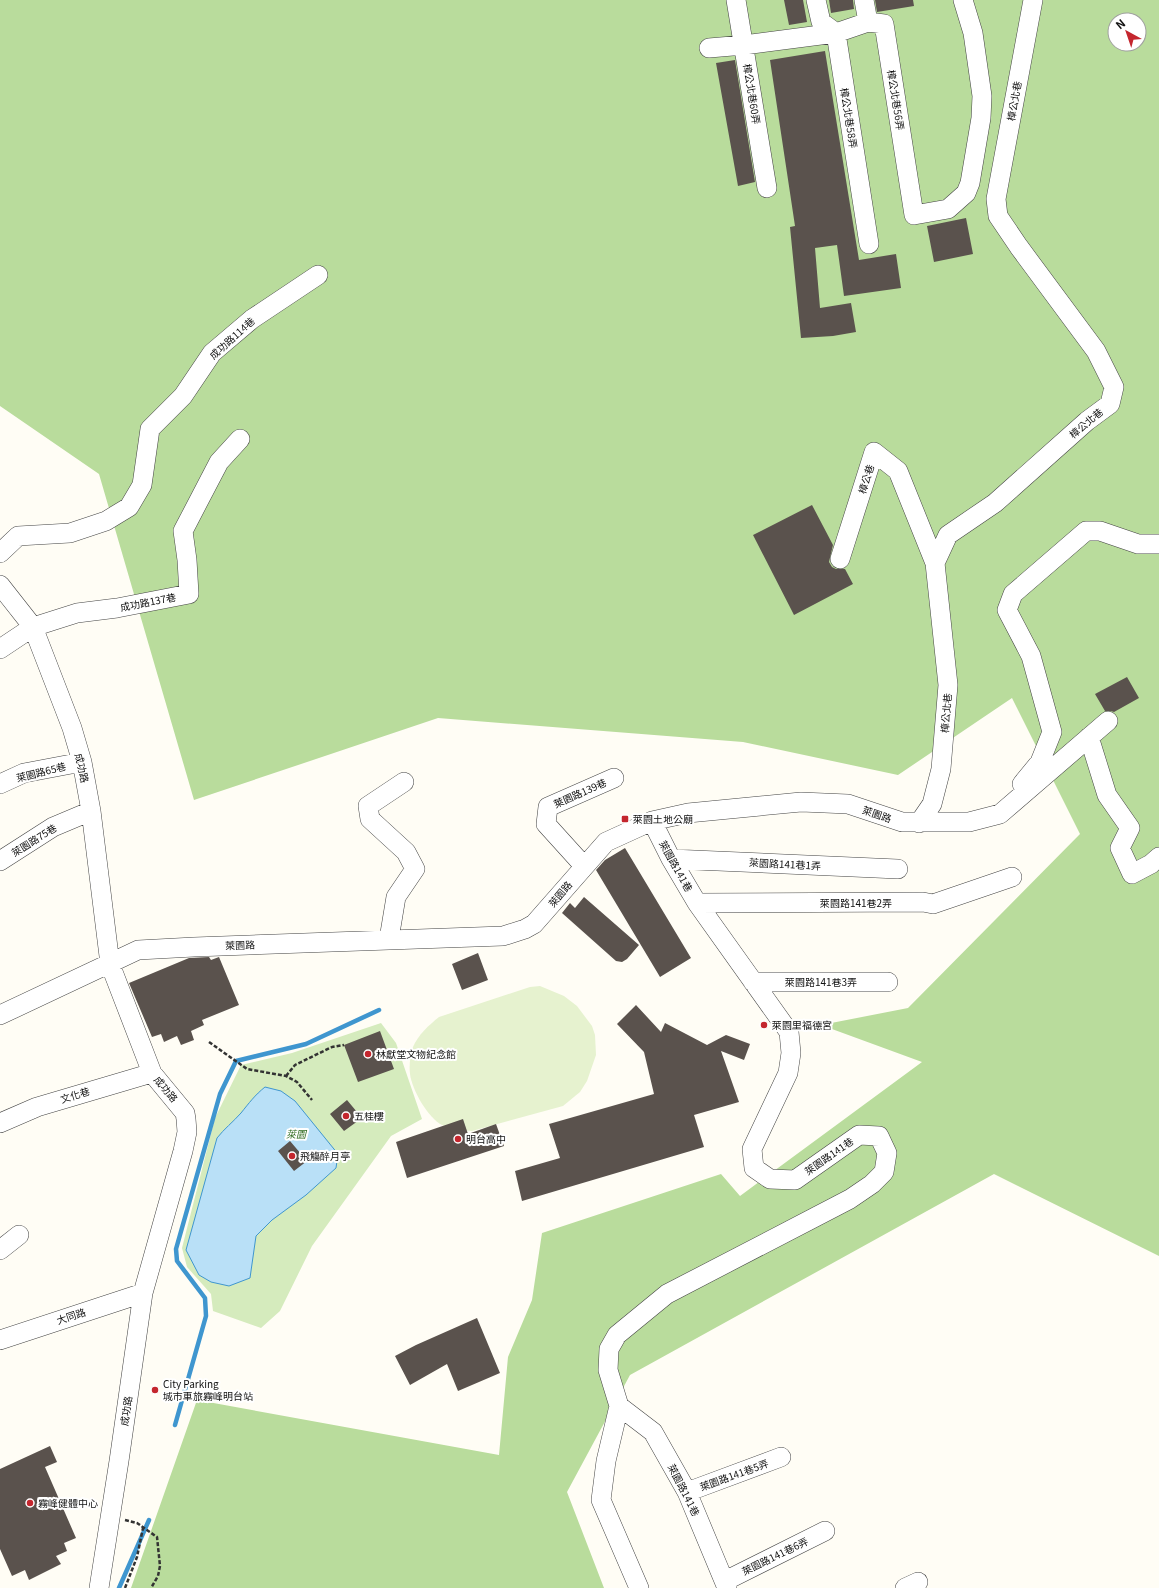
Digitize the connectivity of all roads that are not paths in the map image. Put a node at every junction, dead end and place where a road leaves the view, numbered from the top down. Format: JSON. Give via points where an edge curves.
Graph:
{"nodes":[{"id":1,"x":736,"y":0,"type":"edge"},
{"id":2,"x":816,"y":0,"type":"edge"},
{"id":3,"x":864,"y":0,"type":"edge"},
{"id":4,"x":963,"y":0,"type":"edge"},
{"id":5,"x":1033,"y":0,"type":"edge"},
{"id":6,"x":868,"y":22,"type":"junction"},
{"id":7,"x":836,"y":32,"type":"junction"},
{"id":8,"x":744,"y":45,"type":"junction"},
{"id":9,"x":709,"y":48,"type":"dead end"},
{"id":10,"x":767,"y":188,"type":"dead end"},
{"id":11,"x":869,"y":244,"type":"dead end"},
{"id":12,"x":318,"y":275,"type":"dead end"},
{"id":13,"x":240,"y":439,"type":"dead end"},
{"id":14,"x":1159,"y":544,"type":"edge"},
{"id":15,"x":0,"y":553,"type":"edge"},
{"id":16,"x":840,"y":559,"type":"dead end"},
{"id":17,"x":935,"y":563,"type":"junction"},
{"id":18,"x":0,"y":586,"type":"edge"},
{"id":19,"x":33,"y":627,"type":"junction"},
{"id":20,"x":0,"y":649,"type":"edge"},
{"id":21,"x":1108,"y":721,"type":"dead end"},
{"id":22,"x":1089,"y":737,"type":"junction"},
{"id":23,"x":82,"y":762,"type":"junction"},
{"id":24,"x":614,"y":778,"type":"dead end"},
{"id":25,"x":404,"y":782,"type":"dead end"},
{"id":26,"x":0,"y":784,"type":"edge"},
{"id":27,"x":91,"y":811,"type":"junction"},
{"id":28,"x":1000,"y":814,"type":"junction"},
{"id":29,"x":652,"y":821,"type":"junction"},
{"id":30,"x":919,"y":822,"type":"junction"},
{"id":31,"x":1159,"y":857,"type":"edge"},
{"id":32,"x":671,"y":859,"type":"junction"},
{"id":33,"x":0,"y":861,"type":"edge"},
{"id":34,"x":584,"y":866,"type":"junction"},
{"id":35,"x":898,"y":869,"type":"dead end"},
{"id":36,"x":1012,"y":877,"type":"dead end"},
{"id":37,"x":697,"y":903,"type":"junction"},
{"id":38,"x":389,"y":940,"type":"junction"},
{"id":39,"x":110,"y":964,"type":"junction"},
{"id":40,"x":753,"y":982,"type":"junction"},
{"id":41,"x":888,"y":982,"type":"dead end"},
{"id":42,"x":0,"y":1015,"type":"edge"},
{"id":43,"x":152,"y":1073,"type":"junction"},
{"id":44,"x":0,"y":1123,"type":"edge"},
{"id":45,"x":19,"y":1235,"type":"dead end"},
{"id":46,"x":0,"y":1250,"type":"edge"},
{"id":47,"x":143,"y":1293,"type":"junction"},
{"id":48,"x":0,"y":1340,"type":"edge"},
{"id":49,"x":619,"y":1406,"type":"junction"},
{"id":50,"x":781,"y":1457,"type":"dead end"},
{"id":51,"x":687,"y":1492,"type":"junction"},
{"id":52,"x":825,"y":1531,"type":"dead end"},
{"id":53,"x":726,"y":1584,"type":"edge"},
{"id":54,"x":99,"y":1588,"type":"edge"},
{"id":55,"x":638,"y":1588,"type":"edge"}],
"edges":[{"from":1,"to":8,"type":"street","name":"樟公北巷60弄"},
{"from":2,"to":7,"type":"street","via":[[821,22]]},
{"from":3,"to":6,"type":"street"},
{"from":4,"to":6,"type":"street","name":"樟公北巷56弄","via":[[973,33],[982,96],[981,118],[970,182],[966,193],[948,209],[914,216],[884,24]]},
{"from":5,"to":17,"type":"street","name":"樟公北巷","via":[[996,200],[998,216],[1096,351],[1114,387],[1110,404],[1087,421],[995,503],[948,535]]},
{"from":6,"to":7,"type":"street"},
{"from":7,"to":8,"type":"street"},
{"from":7,"to":11,"type":"street","name":"樟公北巷58弄"},
{"from":8,"to":9,"type":"street"},
{"from":8,"to":10,"type":"street","name":"樟公北巷60弄"},
{"from":12,"to":15,"type":"street","name":"成功路114巷","via":[[252,319],[212,353],[183,396],[150,429],[142,485],[129,507],[106,521],[70,533],[18,536]]},
{"from":13,"to":19,"type":"street","name":"成功路137巷","via":[[219,462],[183,530],[189,594],[77,613]]},
{"from":14,"to":28,"type":"street","via":[[1138,544],[1100,531],[1086,531],[1013,594],[1007,610],[1031,656],[1052,732],[1040,762]]},
{"from":16,"to":17,"type":"street","name":"樟公巷","via":[[874,452],[898,472]]},
{"from":17,"to":30,"type":"street","name":"樟公北巷","via":[[948,685],[941,769],[932,804]]},
{"from":18,"to":19,"type":"street","name":"成功路"},
{"from":19,"to":20,"type":"street"},
{"from":19,"to":23,"type":"street","name":"成功路","via":[[72,728]]},
{"from":21,"to":22,"type":"street","name":"萊園路"},
{"from":22,"to":28,"type":"street","name":"萊園路"},
{"from":22,"to":31,"type":"street","via":[[1107,795],[1130,828],[1120,848],[1132,874]]},
{"from":23,"to":26,"type":"street","name":"萊園路65巷","via":[[24,773]]},
{"from":23,"to":27,"type":"street","name":"成功路"},
{"from":24,"to":34,"type":"street","name":"萊園路139巷","via":[[548,807],[546,824]]},
{"from":25,"to":38,"type":"street","via":[[368,806],[370,819],[406,852],[415,869],[396,897]]},
{"from":27,"to":33,"type":"street","name":"萊園路75巷","via":[[53,827]]},
{"from":27,"to":39,"type":"street","name":"成功路"},
{"from":28,"to":30,"type":"street","name":"萊園路","via":[[969,822]]},
{"from":29,"to":30,"type":"street","name":"萊園路","via":[[688,813],[801,802],[848,804],[902,822]]},
{"from":29,"to":32,"type":"street","name":"萊園路141巷"},
{"from":29,"to":34,"type":"street","name":"萊園路","via":[[606,842]]},
{"from":32,"to":35,"type":"street","name":"萊園路141巷1弄"},
{"from":32,"to":37,"type":"street","name":"萊園路141巷"},
{"from":34,"to":38,"type":"street","name":"萊園路","via":[[534,924],[525,929],[503,936]]},
{"from":36,"to":37,"type":"street","name":"萊園路141巷2弄","via":[[934,904]]},
{"from":37,"to":40,"type":"street","name":"萊園路141巷"},
{"from":38,"to":39,"type":"street","name":"萊園路","via":[[138,950]]},
{"from":39,"to":42,"type":"street","name":"萊園路"},
{"from":39,"to":43,"type":"street","name":"成功路"},
{"from":40,"to":41,"type":"street","name":"萊園路141巷3弄"},
{"from":40,"to":49,"type":"street","name":"萊園路141巷","via":[[789,1032],[791,1053],[788,1073],[752,1149],[754,1168],[770,1179],[795,1180],[859,1135],[878,1136],[887,1153],[884,1172],[850,1199],[667,1294],[617,1335],[609,1348],[608,1370]]},
{"from":43,"to":44,"type":"street","name":"文化巷","via":[[38,1107]]},
{"from":43,"to":47,"type":"street","name":"成功路","via":[[184,1113],[187,1132]]},
{"from":45,"to":46,"type":"street"},
{"from":47,"to":48,"type":"street","name":"大同路"},
{"from":47,"to":54,"type":"street","name":"成功路"},
{"from":49,"to":51,"type":"street","name":"萊園路141巷","via":[[653,1432]]},
{"from":49,"to":55,"type":"street","via":[[606,1461],[602,1500]]},
{"from":50,"to":51,"type":"street","name":"萊園路141巷5弄"},
{"from":51,"to":53,"type":"street","name":"萊園路141巷"},
{"from":52,"to":53,"type":"street","name":"萊園路141巷6弄"}]}
